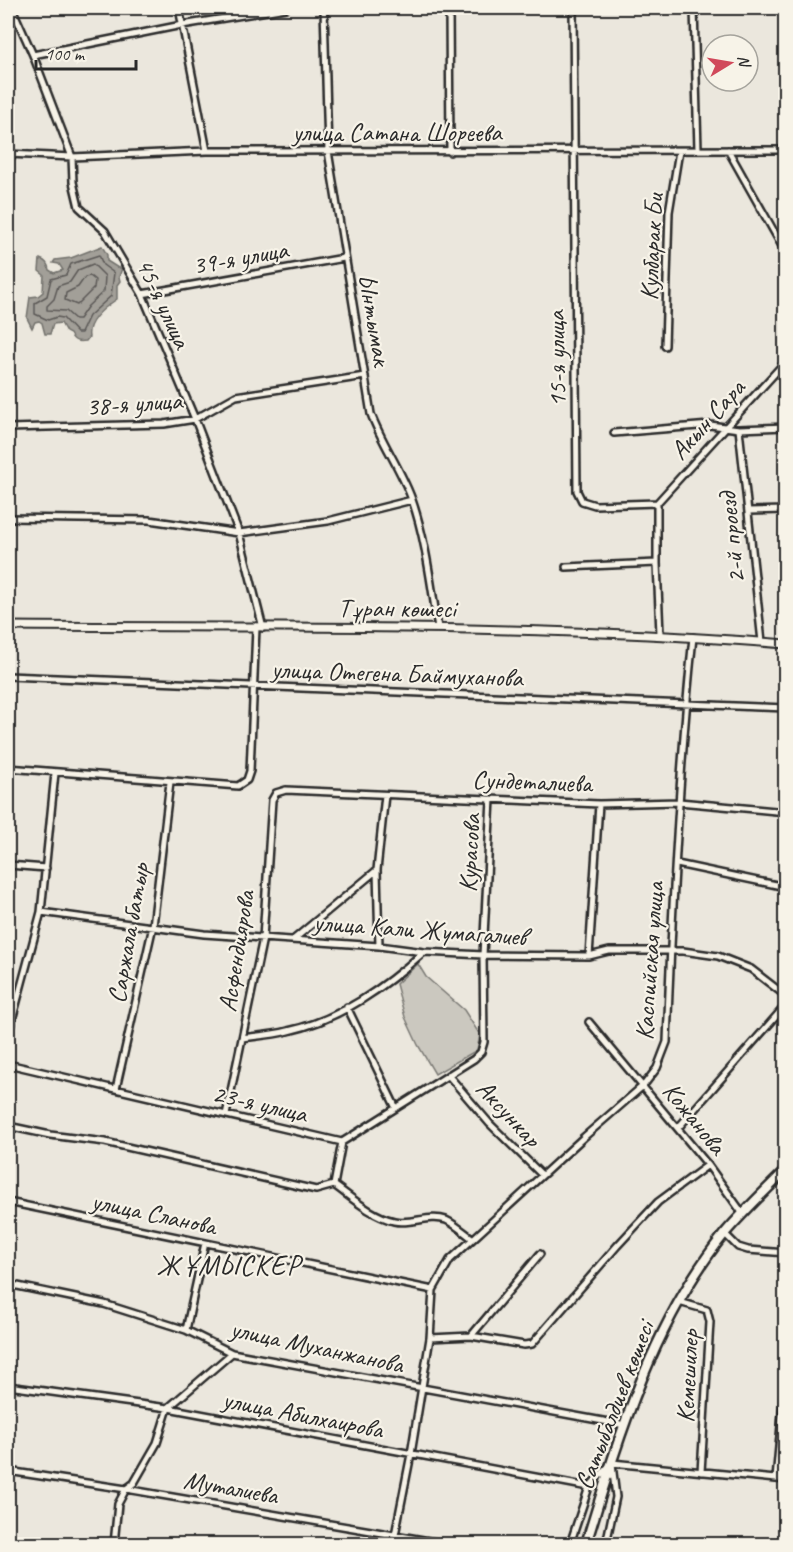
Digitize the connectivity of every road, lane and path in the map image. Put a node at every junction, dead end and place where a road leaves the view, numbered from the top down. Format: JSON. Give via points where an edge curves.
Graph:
{"nodes":[{"id":1,"x":12,"y":8,"type":"edge"},
{"id":2,"x":179,"y":8,"type":"edge"},
{"id":3,"x":286,"y":8,"type":"edge"},
{"id":4,"x":324,"y":8,"type":"edge"},
{"id":5,"x":449,"y":8,"type":"edge"},
{"id":6,"x":573,"y":8,"type":"edge"},
{"id":7,"x":694,"y":8,"type":"edge"},
{"id":8,"x":182,"y":25,"type":"junction"},
{"id":9,"x":33,"y":56,"type":"junction"},
{"id":10,"x":328,"y":150,"type":"junction"},
{"id":11,"x":698,"y":150,"type":"junction"},
{"id":12,"x":728,"y":150,"type":"junction"},
{"id":13,"x":786,"y":150,"type":"edge"},
{"id":14,"x":573,"y":151,"type":"junction"},
{"id":15,"x":679,"y":151,"type":"junction"},
{"id":16,"x":207,"y":152,"type":"junction"},
{"id":17,"x":450,"y":152,"type":"junction"},
{"id":18,"x":8,"y":154,"type":"edge"},
{"id":19,"x":72,"y":157,"type":"junction"},
{"id":20,"x":783,"y":243,"type":"edge"},
{"id":21,"x":786,"y":253,"type":"edge"},
{"id":22,"x":344,"y":258,"type":"junction"},
{"id":23,"x":142,"y":294,"type":"junction"},
{"id":24,"x":665,"y":346,"type":"dead end"},
{"id":25,"x":786,"y":361,"type":"edge"},
{"id":26,"x":365,"y":376,"type":"junction"},
{"id":27,"x":195,"y":419,"type":"junction"},
{"id":28,"x":728,"y":426,"type":"junction"},
{"id":29,"x":786,"y":427,"type":"edge"},
{"id":30,"x":8,"y":428,"type":"edge"},
{"id":31,"x":739,"y":429,"type":"junction"},
{"id":32,"x":614,"y":433,"type":"dead end"},
{"id":33,"x":412,"y":500,"type":"junction"},
{"id":34,"x":657,"y":503,"type":"junction"},
{"id":35,"x":786,"y":510,"type":"edge"},
{"id":36,"x":748,"y":511,"type":"junction"},
{"id":37,"x":8,"y":518,"type":"edge"},
{"id":38,"x":239,"y":533,"type":"junction"},
{"id":39,"x":657,"y":563,"type":"junction"},
{"id":40,"x":566,"y":567,"type":"dead end"},
{"id":41,"x":8,"y":626,"type":"edge"},
{"id":42,"x":259,"y":628,"type":"junction"},
{"id":43,"x":438,"y":628,"type":"junction"},
{"id":44,"x":660,"y":634,"type":"junction"},
{"id":45,"x":693,"y":637,"type":"junction"},
{"id":46,"x":762,"y":642,"type":"junction"},
{"id":47,"x":786,"y":644,"type":"edge"},
{"id":48,"x":8,"y":676,"type":"edge"},
{"id":49,"x":254,"y":687,"type":"junction"},
{"id":50,"x":686,"y":703,"type":"junction"},
{"id":51,"x":786,"y":708,"type":"edge"},
{"id":52,"x":8,"y":768,"type":"edge"},
{"id":53,"x":55,"y":773,"type":"junction"},
{"id":54,"x":170,"y":782,"type":"junction"},
{"id":55,"x":276,"y":793,"type":"joint"},
{"id":56,"x":385,"y":795,"type":"junction"},
{"id":57,"x":491,"y":800,"type":"junction"},
{"id":58,"x":679,"y":802,"type":"junction"},
{"id":59,"x":598,"y":804,"type":"junction"},
{"id":60,"x":786,"y":812,"type":"edge"},
{"id":61,"x":676,"y":864,"type":"junction"},
{"id":62,"x":8,"y":865,"type":"edge"},
{"id":63,"x":46,"y":868,"type":"junction"},
{"id":64,"x":377,"y":870,"type":"junction"},
{"id":65,"x":786,"y":887,"type":"edge"},
{"id":66,"x":41,"y":912,"type":"junction"},
{"id":67,"x":153,"y":926,"type":"junction"},
{"id":68,"x":263,"y":938,"type":"junction"},
{"id":69,"x":293,"y":940,"type":"junction"},
{"id":70,"x":379,"y":946,"type":"junction"},
{"id":71,"x":424,"y":952,"type":"junction"},
{"id":72,"x":670,"y":952,"type":"junction"},
{"id":73,"x":483,"y":955,"type":"junction"},
{"id":74,"x":589,"y":956,"type":"junction"},
{"id":75,"x":786,"y":996,"type":"edge"},
{"id":76,"x":786,"y":1005,"type":"edge"},
{"id":77,"x":347,"y":1007,"type":"junction"},
{"id":78,"x":589,"y":1022,"type":"dead end"},
{"id":79,"x":8,"y":1035,"type":"edge"},
{"id":80,"x":242,"y":1038,"type":"junction"},
{"id":81,"x":8,"y":1064,"type":"edge"},
{"id":82,"x":448,"y":1075,"type":"junction"},
{"id":83,"x":644,"y":1085,"type":"junction"},
{"id":84,"x":116,"y":1089,"type":"junction"},
{"id":85,"x":396,"y":1108,"type":"junction"},
{"id":86,"x":226,"y":1115,"type":"junction"},
{"id":87,"x":8,"y":1126,"type":"edge"},
{"id":88,"x":678,"y":1128,"type":"junction"},
{"id":89,"x":342,"y":1142,"type":"junction"},
{"id":90,"x":708,"y":1164,"type":"junction"},
{"id":91,"x":786,"y":1170,"type":"edge"},
{"id":92,"x":542,"y":1175,"type":"junction"},
{"id":93,"x":334,"y":1185,"type":"junction"},
{"id":94,"x":8,"y":1202,"type":"edge"},
{"id":95,"x":743,"y":1214,"type":"junction"},
{"id":96,"x":725,"y":1234,"type":"junction"},
{"id":97,"x":472,"y":1239,"type":"junction"},
{"id":98,"x":205,"y":1243,"type":"junction"},
{"id":99,"x":786,"y":1253,"type":"edge"},
{"id":100,"x":540,"y":1254,"type":"dead end"},
{"id":101,"x":8,"y":1284,"type":"edge"},
{"id":102,"x":433,"y":1290,"type":"junction"},
{"id":103,"x":679,"y":1302,"type":"junction"},
{"id":104,"x":186,"y":1330,"type":"junction"},
{"id":105,"x":471,"y":1336,"type":"junction"},
{"id":106,"x":430,"y":1338,"type":"junction"},
{"id":107,"x":232,"y":1353,"type":"junction"},
{"id":108,"x":786,"y":1371,"type":"edge"},
{"id":109,"x":8,"y":1386,"type":"edge"},
{"id":110,"x":421,"y":1387,"type":"junction"},
{"id":111,"x":168,"y":1408,"type":"junction"},
{"id":112,"x":625,"y":1425,"type":"junction"},
{"id":113,"x":411,"y":1454,"type":"junction"},
{"id":114,"x":612,"y":1463,"type":"junction"},
{"id":115,"x":8,"y":1471,"type":"edge"},
{"id":116,"x":701,"y":1472,"type":"junction"},
{"id":117,"x":776,"y":1479,"type":"junction"},
{"id":118,"x":786,"y":1480,"type":"edge"},
{"id":119,"x":589,"y":1487,"type":"junction"},
{"id":120,"x":126,"y":1489,"type":"junction"},
{"id":121,"x":394,"y":1535,"type":"junction"},
{"id":122,"x":606,"y":1544,"type":"edge"},
{"id":123,"x":114,"y":1545,"type":"edge"},
{"id":124,"x":447,"y":1545,"type":"edge"},
{"id":125,"x":570,"y":1545,"type":"edge"},
{"id":126,"x":586,"y":1545,"type":"edge"},
{"id":127,"x":630,"y":1545,"type":"edge"}],
"edges":[{"from":1,"to":9,"type":"street","name":"45-я улица"},
{"from":2,"to":8,"type":"street"},
{"from":3,"to":8,"type":"street"},
{"from":4,"to":10,"type":"street","name":"Ынтымак"},
{"from":5,"to":17,"type":"street"},
{"from":6,"to":14,"type":"street","name":"15-я улица"},
{"from":7,"to":11,"type":"street"},
{"from":8,"to":9,"type":"street"},
{"from":8,"to":16,"type":"street"},
{"from":9,"to":19,"type":"street","name":"45-я улица"},
{"from":10,"to":16,"type":"street","name":"улица Сатана Шореева"},
{"from":10,"to":17,"type":"street","name":"улица Сатана Шореева"},
{"from":10,"to":22,"type":"street","name":"Ынтымак"},
{"from":11,"to":12,"type":"street","name":"улица Сатана Шореева"},
{"from":11,"to":15,"type":"street","name":"улица Сатана Шореева"},
{"from":12,"to":13,"type":"street","name":"улица Сатана Шореева"},
{"from":12,"to":20,"type":"street"},
{"from":14,"to":15,"type":"street","name":"улица Сатана Шореева"},
{"from":14,"to":17,"type":"street","name":"улица Сатана Шореева"},
{"from":14,"to":34,"type":"street","name":"15-я улица","via":[[577,491],[582,501],[595,505]]},
{"from":15,"to":24,"type":"street","name":"Кулбарак Би","via":[[669,212]]},
{"from":16,"to":19,"type":"street","name":"улица Сатана Шореева"},
{"from":18,"to":19,"type":"street","name":"улица Сатана Шореева"},
{"from":19,"to":23,"type":"street","name":"45-я улица","via":[[79,207],[105,231]]},
{"from":20,"to":21,"type":"street"},
{"from":22,"to":23,"type":"street","name":"39-я улица"},
{"from":22,"to":26,"type":"street","name":"Ынтымак"},
{"from":23,"to":27,"type":"street","name":"45-я улица"},
{"from":25,"to":28,"type":"street","name":"Акын Сара"},
{"from":26,"to":27,"type":"street","name":"38-я улица","via":[[236,396]]},
{"from":26,"to":33,"type":"street","name":"Ынтымак","via":[[371,414]]},
{"from":27,"to":30,"type":"street","name":"38-я улица","via":[[164,424]]},
{"from":27,"to":38,"type":"street","name":"45-я улица"},
{"from":28,"to":31,"type":"street"},
{"from":28,"to":32,"type":"street"},
{"from":28,"to":34,"type":"street","name":"Акын Сара"},
{"from":29,"to":31,"type":"street"},
{"from":31,"to":36,"type":"street","name":"2-й проезд"},
{"from":33,"to":38,"type":"street","via":[[328,521]]},
{"from":33,"to":43,"type":"street","name":"Ынтымак"},
{"from":34,"to":39,"type":"street"},
{"from":35,"to":36,"type":"street"},
{"from":36,"to":46,"type":"street","name":"2-й проезд"},
{"from":37,"to":38,"type":"street","via":[[149,520]]},
{"from":38,"to":42,"type":"street","name":"45-я улица"},
{"from":39,"to":40,"type":"street"},
{"from":39,"to":44,"type":"street"},
{"from":41,"to":42,"type":"street","name":"Тұран көшесі"},
{"from":42,"to":43,"type":"street","name":"Тұран көшесі"},
{"from":42,"to":49,"type":"street"},
{"from":43,"to":44,"type":"street","name":"Тұран көшесі"},
{"from":44,"to":45,"type":"street","name":"Тұран көшесі"},
{"from":45,"to":46,"type":"street","name":"Тұран көшесі"},
{"from":45,"to":50,"type":"street","name":"Каспийская улица"},
{"from":46,"to":47,"type":"street","name":"Тұран көшесі"},
{"from":48,"to":49,"type":"street","name":"улица Отегена Баймуханова"},
{"from":49,"to":50,"type":"street","name":"улица Отегена Баймуханова"},
{"from":49,"to":54,"type":"street","via":[[247,780],[238,786]]},
{"from":50,"to":51,"type":"street","name":"улица Отегена Баймуханова"},
{"from":50,"to":58,"type":"street","name":"Каспийская улица"},
{"from":52,"to":53,"type":"street"},
{"from":53,"to":54,"type":"street"},
{"from":53,"to":63,"type":"street"},
{"from":54,"to":67,"type":"street","name":"Саржала батыр"},
{"from":55,"to":56,"type":"street","name":"Сундеталиева","via":[[286,790]]},
{"from":55,"to":68,"type":"street","name":"Асфендиярова","via":[[272,800]]},
{"from":56,"to":57,"type":"street","name":"Сундеталиева"},
{"from":56,"to":64,"type":"street"},
{"from":57,"to":59,"type":"street","name":"Сундеталиева"},
{"from":57,"to":73,"type":"street","name":"Курасова"},
{"from":58,"to":59,"type":"street","name":"Сундеталиева"},
{"from":58,"to":60,"type":"street","name":"Сундеталиева"},
{"from":58,"to":61,"type":"street","name":"Каспийская улица"},
{"from":59,"to":74,"type":"street"},
{"from":61,"to":65,"type":"street"},
{"from":61,"to":72,"type":"street","name":"Каспийская улица"},
{"from":62,"to":63,"type":"street"},
{"from":63,"to":66,"type":"street"},
{"from":64,"to":69,"type":"street"},
{"from":64,"to":70,"type":"street"},
{"from":66,"to":67,"type":"street","name":"улица Кали Жумагалиев"},
{"from":66,"to":79,"type":"street"},
{"from":67,"to":68,"type":"street","name":"улица Кали Жумагалиев"},
{"from":67,"to":84,"type":"street","name":"Саржала батыр"},
{"from":68,"to":69,"type":"street","name":"улица Кали Жумагалиев"},
{"from":68,"to":80,"type":"street","name":"Асфендиярова"},
{"from":69,"to":70,"type":"street","name":"улица Кали Жумагалиев"},
{"from":70,"to":71,"type":"street","name":"улица Кали Жумагалиев"},
{"from":71,"to":73,"type":"street","name":"улица Кали Жумагалиев"},
{"from":71,"to":77,"type":"street","via":[[381,988]]},
{"from":72,"to":74,"type":"street","name":"улица Кали Жумагалиев","via":[[609,951]]},
{"from":72,"to":75,"type":"street","name":"улица Кали Жумагалиев","via":[[718,956],[751,969]]},
{"from":72,"to":83,"type":"street","name":"Каспийская улица","via":[[667,1042],[657,1068]]},
{"from":73,"to":74,"type":"street","name":"улица Кали Жумагалиев"},
{"from":73,"to":82,"type":"street","name":"Курасова","via":[[484,1042],[474,1059]]},
{"from":76,"to":88,"type":"street"},
{"from":77,"to":80,"type":"street","via":[[289,1031]]},
{"from":77,"to":85,"type":"street"},
{"from":78,"to":83,"type":"street","name":"Кожанова"},
{"from":80,"to":86,"type":"street","name":"Асфендиярова"},
{"from":81,"to":84,"type":"street","name":"23-я улица"},
{"from":82,"to":85,"type":"street"},
{"from":82,"to":92,"type":"street","name":"Аксункар"},
{"from":83,"to":88,"type":"street","name":"Кожанова"},
{"from":83,"to":92,"type":"street","name":"Каспийская улица"},
{"from":84,"to":86,"type":"street","name":"23-я улица"},
{"from":85,"to":89,"type":"street"},
{"from":86,"to":89,"type":"street","name":"23-я улица"},
{"from":87,"to":93,"type":"street","via":[[105,1142],[316,1190]]},
{"from":88,"to":90,"type":"street","name":"Кожанова"},
{"from":89,"to":93,"type":"street"},
{"from":90,"to":95,"type":"street","name":"Кожанова"},
{"from":90,"to":105,"type":"street","via":[[658,1202],[532,1344],[524,1346]]},
{"from":91,"to":95,"type":"main road","name":"Сатыбалдиев көшесі"},
{"from":92,"to":97,"type":"street","name":"Каспийская улица"},
{"from":93,"to":97,"type":"street","via":[[365,1208],[393,1221],[444,1220]]},
{"from":94,"to":98,"type":"street","name":"улица Сланова"},
{"from":95,"to":96,"type":"main road","name":"Сатыбалдиев көшесі"},
{"from":96,"to":99,"type":"street","via":[[738,1247]]},
{"from":96,"to":103,"type":"main road","name":"Сатыбалдиев көшесі"},
{"from":97,"to":102,"type":"street","name":"Каспийская улица","via":[[450,1260]]},
{"from":98,"to":102,"type":"street","name":"улица Сланова"},
{"from":98,"to":104,"type":"street"},
{"from":100,"to":105,"type":"street"},
{"from":101,"to":104,"type":"street","name":"улица Муханжанова","via":[[104,1305]]},
{"from":102,"to":106,"type":"street","name":"Каспийская улица"},
{"from":103,"to":112,"type":"main road","name":"Сатыбалдиев көшесі","via":[[641,1379]]},
{"from":103,"to":116,"type":"street","name":"Кемешилер","via":[[707,1310],[710,1322]]},
{"from":104,"to":107,"type":"street","name":"улица Муханжанова"},
{"from":105,"to":106,"type":"street"},
{"from":106,"to":110,"type":"street","name":"Каспийская улица"},
{"from":107,"to":110,"type":"street","name":"улица Муханжанова"},
{"from":107,"to":111,"type":"street"},
{"from":108,"to":117,"type":"street"},
{"from":109,"to":111,"type":"street","name":"улица Абилхаирова"},
{"from":110,"to":112,"type":"street","name":"улица Муханжанова"},
{"from":110,"to":113,"type":"street","name":"Каспийская улица"},
{"from":111,"to":113,"type":"street","name":"улица Абилхаирова"},
{"from":111,"to":120,"type":"street","via":[[157,1443],[134,1483]]},
{"from":112,"to":114,"type":"main road","name":"Сатыбалдиев көшесі"},
{"from":113,"to":119,"type":"street","name":"улица Абилхаирова"},
{"from":113,"to":121,"type":"street","name":"Каспийская улица"},
{"from":114,"to":116,"type":"street"},
{"from":114,"to":119,"type":"street"},
{"from":114,"to":122,"type":"street","via":[[616,1497]]},
{"from":114,"to":126,"type":"main road","name":"Сатыбалдиев көшесі"},
{"from":115,"to":120,"type":"street","name":"Муталиева"},
{"from":116,"to":117,"type":"street"},
{"from":117,"to":118,"type":"street"},
{"from":119,"to":125,"type":"street"},
{"from":120,"to":121,"type":"street","name":"Муталиева"},
{"from":120,"to":123,"type":"street","via":[[118,1504]]},
{"from":121,"to":124,"type":"street","name":"Муталиева"},
{"from":122,"to":127,"type":"street"}]}
